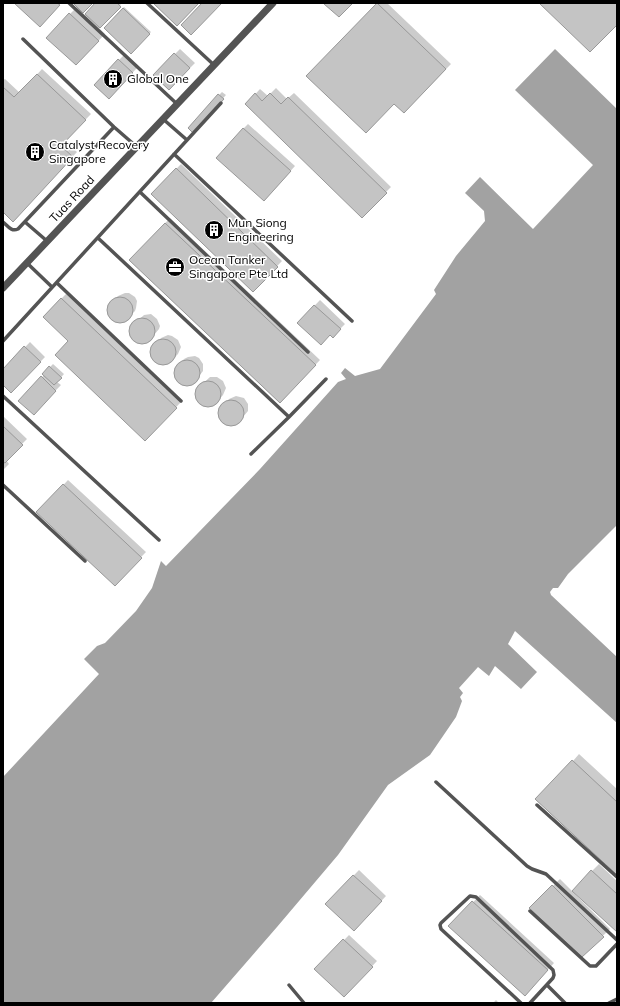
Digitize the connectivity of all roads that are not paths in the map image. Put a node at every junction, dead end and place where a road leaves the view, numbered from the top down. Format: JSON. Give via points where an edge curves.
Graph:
{"nodes":[{"id":1,"x":69,"y":3,"type":"edge"},
{"id":2,"x":147,"y":3,"type":"edge"},
{"id":3,"x":273,"y":3,"type":"edge"},
{"id":4,"x":23,"y":39,"type":"dead end"},
{"id":5,"x":214,"y":65,"type":"junction"},
{"id":6,"x":221,"y":103,"type":"dead end"},
{"id":7,"x":177,"y":104,"type":"junction"},
{"id":8,"x":163,"y":119,"type":"junction"},
{"id":9,"x":114,"y":127,"type":"junction"},
{"id":10,"x":187,"y":140,"type":"junction"},
{"id":11,"x":137,"y":147,"type":"junction"},
{"id":12,"x":174,"y":154,"type":"junction"},
{"id":13,"x":140,"y":192,"type":"junction"},
{"id":14,"x":3,"y":222,"type":"edge"},
{"id":15,"x":25,"y":222,"type":"junction"},
{"id":16,"x":98,"y":238,"type":"junction"},
{"id":17,"x":47,"y":242,"type":"junction"},
{"id":18,"x":27,"y":262,"type":"junction"},
{"id":19,"x":57,"y":282,"type":"junction"},
{"id":20,"x":52,"y":287,"type":"junction"},
{"id":21,"x":3,"y":288,"type":"edge"},
{"id":22,"x":352,"y":321,"type":"dead end"},
{"id":23,"x":3,"y":341,"type":"edge"},
{"id":24,"x":308,"y":352,"type":"dead end"},
{"id":25,"x":326,"y":378,"type":"dead end"},
{"id":26,"x":3,"y":396,"type":"edge"},
{"id":27,"x":181,"y":401,"type":"dead end"},
{"id":28,"x":289,"y":418,"type":"junction"},
{"id":29,"x":251,"y":454,"type":"dead end"},
{"id":30,"x":3,"y":484,"type":"edge"},
{"id":31,"x":159,"y":540,"type":"dead end"},
{"id":32,"x":85,"y":561,"type":"dead end"},
{"id":33,"x":436,"y":782,"type":"dead end"},
{"id":34,"x":537,"y":806,"type":"dead end"},
{"id":35,"x":617,"y":877,"type":"edge"},
{"id":36,"x":530,"y":911,"type":"dead end"},
{"id":37,"x":617,"y":940,"type":"edge"},
{"id":38,"x":617,"y":944,"type":"edge"},
{"id":39,"x":289,"y":985,"type":"dead end"},
{"id":40,"x":546,"y":985,"type":"junction"},
{"id":41,"x":617,"y":999,"type":"edge"},
{"id":42,"x":304,"y":1003,"type":"edge"},
{"id":43,"x":521,"y":1003,"type":"edge"},
{"id":44,"x":530,"y":1003,"type":"edge"},
{"id":45,"x":565,"y":1003,"type":"edge"},
{"id":46,"x":610,"y":1003,"type":"edge"}],
"edges":[{"from":1,"to":7,"type":"lane"},
{"from":2,"to":5,"type":"lane"},
{"from":3,"to":5,"type":"street","name":"Tuas Road"},
{"from":4,"to":9,"type":"lane"},
{"from":5,"to":7,"type":"street","name":"Tuas Road"},
{"from":6,"to":10,"type":"lane"},
{"from":7,"to":8,"type":"street","name":"Tuas Road"},
{"from":8,"to":10,"type":"lane"},
{"from":8,"to":11,"type":"street","name":"Tuas Road"},
{"from":9,"to":11,"type":"lane"},
{"from":9,"to":15,"type":"lane"},
{"from":10,"to":12,"type":"lane"},
{"from":11,"to":17,"type":"street","name":"Tuas Road"},
{"from":12,"to":13,"type":"lane"},
{"from":12,"to":22,"type":"lane"},
{"from":13,"to":16,"type":"lane"},
{"from":13,"to":24,"type":"lane"},
{"from":14,"to":15,"type":"lane","via":[[13,230]]},
{"from":15,"to":17,"type":"lane"},
{"from":16,"to":19,"type":"lane"},
{"from":16,"to":28,"type":"lane"},
{"from":17,"to":18,"type":"street","name":"Tuas Road"},
{"from":18,"to":20,"type":"lane"},
{"from":18,"to":21,"type":"street","name":"Tuas Road"},
{"from":19,"to":20,"type":"lane"},
{"from":19,"to":27,"type":"lane"},
{"from":20,"to":23,"type":"lane"},
{"from":25,"to":28,"type":"lane"},
{"from":26,"to":31,"type":"lane"},
{"from":28,"to":29,"type":"lane"},
{"from":30,"to":32,"type":"lane"},
{"from":33,"to":37,"type":"lane","via":[[527,866],[546,874]]},
{"from":34,"to":35,"type":"lane"},
{"from":36,"to":38,"type":"lane","via":[[590,966],[596,966]]},
{"from":39,"to":42,"type":"lane"},
{"from":40,"to":43,"type":"lane","via":[[553,978],[553,970],[476,897],[468,897],[440,925],[441,929]]},
{"from":40,"to":44,"type":"lane"},
{"from":40,"to":45,"type":"lane"},
{"from":41,"to":46,"type":"lane"}]}
